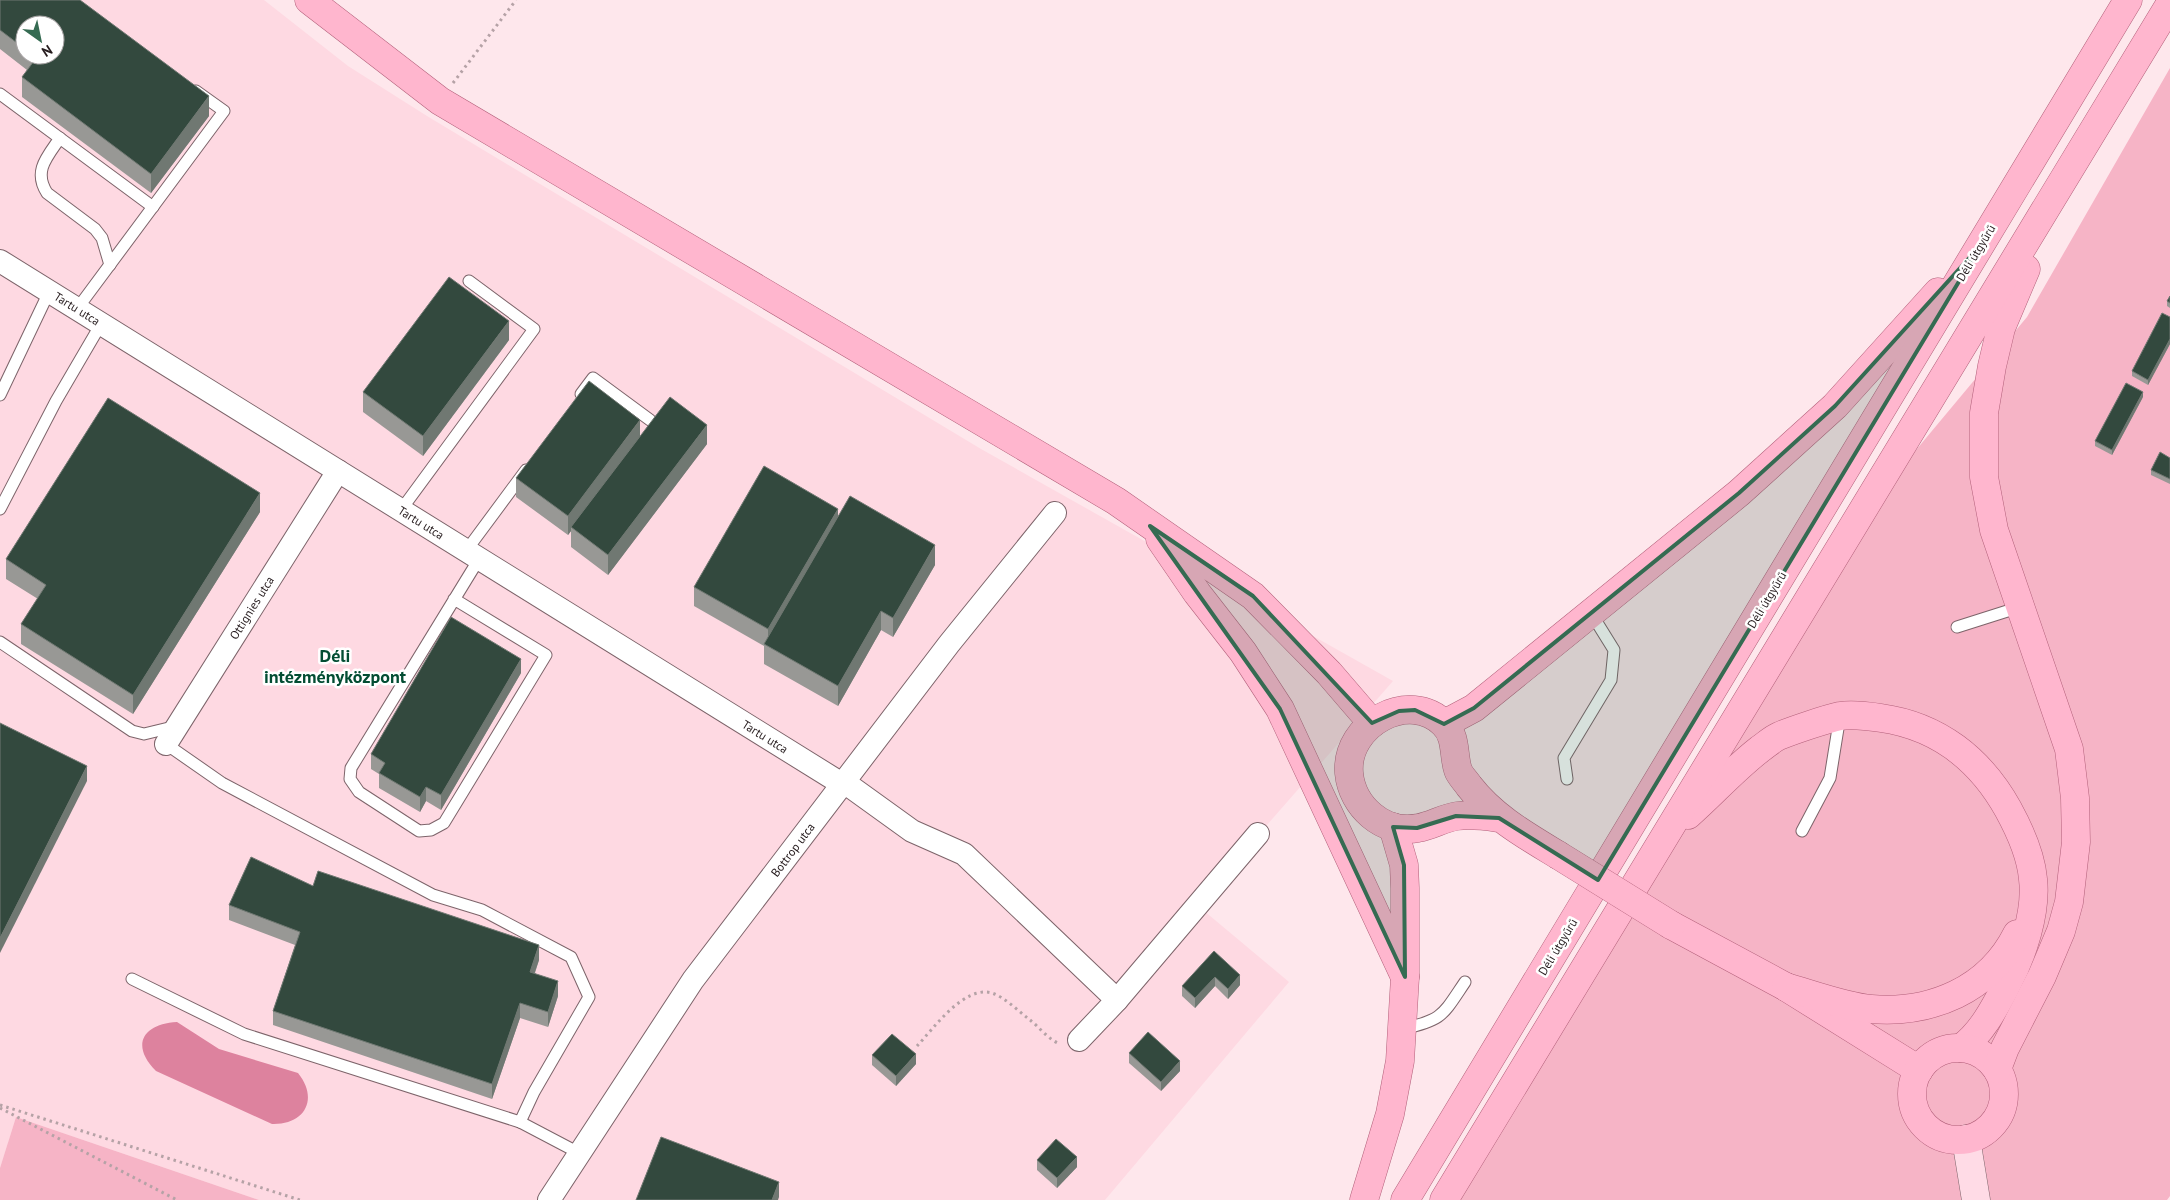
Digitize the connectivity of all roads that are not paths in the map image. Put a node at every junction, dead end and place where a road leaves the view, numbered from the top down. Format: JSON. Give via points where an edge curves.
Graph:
{"nodes":[{"id":1,"x":309,"y":0,"type":"edge"},
{"id":2,"x":2128,"y":0,"type":"edge"},
{"id":3,"x":2170,"y":4,"type":"edge"},
{"id":4,"x":184,"y":82,"type":"edge"},
{"id":5,"x":0,"y":94,"type":"edge"},
{"id":6,"x":60,"y":138,"type":"junction"},
{"id":7,"x":2052,"y":200,"type":"junction"},
{"id":8,"x":153,"y":206,"type":"junction"},
{"id":9,"x":1981,"y":245,"type":"junction"},
{"id":10,"x":0,"y":261,"type":"edge"},
{"id":11,"x":110,"y":265,"type":"junction"},
{"id":12,"x":468,"y":281,"type":"dead end"},
{"id":13,"x":49,"y":292,"type":"junction"},
{"id":14,"x":77,"y":309,"type":"junction"},
{"id":15,"x":101,"y":324,"type":"junction"},
{"id":16,"x":0,"y":395,"type":"edge"},
{"id":17,"x":576,"y":401,"type":"edge"},
{"id":18,"x":650,"y":420,"type":"edge"},
{"id":19,"x":531,"y":462,"type":"edge"},
{"id":20,"x":338,"y":471,"type":"junction"},
{"id":21,"x":0,"y":509,"type":"edge"},
{"id":22,"x":401,"y":510,"type":"junction"},
{"id":23,"x":1055,"y":513,"type":"dead end"},
{"id":24,"x":1150,"y":526,"type":"junction"},
{"id":25,"x":472,"y":555,"type":"junction"},
{"id":26,"x":454,"y":599,"type":"junction"},
{"id":27,"x":2020,"y":608,"type":"junction"},
{"id":28,"x":1590,"y":614,"type":"junction"},
{"id":29,"x":1958,"y":627,"type":"dead end"},
{"id":30,"x":0,"y":642,"type":"edge"},
{"id":31,"x":1840,"y":716,"type":"junction"},
{"id":32,"x":1372,"y":723,"type":"junction"},
{"id":33,"x":1444,"y":724,"type":"junction"},
{"id":34,"x":178,"y":725,"type":"junction"},
{"id":35,"x":166,"y":744,"type":"joint"},
{"id":36,"x":1567,"y":779,"type":"dead end"},
{"id":37,"x":843,"y":783,"type":"junction"},
{"id":38,"x":1499,"y":818,"type":"junction"},
{"id":39,"x":1393,"y":827,"type":"junction"},
{"id":40,"x":1802,"y":831,"type":"dead end"},
{"id":41,"x":1258,"y":834,"type":"dead end"},
{"id":42,"x":1652,"y":858,"type":"junction"},
{"id":43,"x":2032,"y":906,"type":"junction"},
{"id":44,"x":1405,"y":977,"type":"junction"},
{"id":45,"x":132,"y":979,"type":"dead end"},
{"id":46,"x":1465,"y":982,"type":"dead end"},
{"id":47,"x":1786,"y":987,"type":"junction"},
{"id":48,"x":1117,"y":1000,"type":"junction"},
{"id":49,"x":1402,"y":1028,"type":"junction"},
{"id":50,"x":1079,"y":1040,"type":"road end"},
{"id":51,"x":1961,"y":1048,"type":"junction"},
{"id":52,"x":1997,"y":1069,"type":"junction"},
{"id":53,"x":1919,"y":1070,"type":"junction"},
{"id":54,"x":520,"y":1122,"type":"junction"},
{"id":55,"x":1966,"y":1139,"type":"junction"},
{"id":56,"x":579,"y":1152,"type":"junction"},
{"id":57,"x":550,"y":1200,"type":"edge"},
{"id":58,"x":1364,"y":1200,"type":"edge"},
{"id":59,"x":1405,"y":1200,"type":"edge"},
{"id":60,"x":1444,"y":1200,"type":"edge"},
{"id":61,"x":1976,"y":1200,"type":"edge"}],
"edges":[{"from":1,"to":24,"type":"main road","via":[[440,101],[936,393],[1116,501]]},
{"from":2,"to":9,"type":"main road","name":"Déli útgyűrű"},
{"from":3,"to":7,"type":"main road"},
{"from":4,"to":8,"type":"lane","via":[[224,111]]},
{"from":5,"to":6,"type":"lane"},
{"from":6,"to":8,"type":"lane"},
{"from":6,"to":11,"type":"lane","via":[[41,166],[42,185],[47,193],[95,229],[102,238]]},
{"from":7,"to":27,"type":"main road","via":[[2001,328],[1984,413],[1984,477],[1994,530]]},
{"from":7,"to":42,"type":"main road"},
{"from":8,"to":11,"type":"lane"},
{"from":9,"to":28,"type":"main road","via":[[1835,406],[1738,493]]},
{"from":9,"to":59,"type":"main road","name":"Déli útgyűrű"},
{"from":10,"to":13,"type":"street","name":"Tartu utca"},
{"from":11,"to":14,"type":"lane"},
{"from":12,"to":22,"type":"lane","via":[[534,328]]},
{"from":13,"to":14,"type":"street","name":"Tartu utca"},
{"from":13,"to":16,"type":"lane"},
{"from":14,"to":15,"type":"street","name":"Tartu utca"},
{"from":15,"to":20,"type":"street","name":"Tartu utca"},
{"from":15,"to":21,"type":"lane","via":[[56,401]]},
{"from":17,"to":18,"type":"lane","via":[[593,378]]},
{"from":19,"to":25,"type":"lane"},
{"from":20,"to":22,"type":"street","name":"Tartu utca"},
{"from":20,"to":34,"type":"street","name":"Ottignies utca"},
{"from":22,"to":25,"type":"street","name":"Tartu utca"},
{"from":23,"to":37,"type":"street","name":"Bottrop utca"},
{"from":24,"to":32,"type":"main road","via":[[1253,596]]},
{"from":24,"to":44,"type":"main road","via":[[1243,652],[1280,709]]},
{"from":25,"to":26,"type":"lane"},
{"from":25,"to":37,"type":"street","name":"Tartu utca"},
{"from":26,"to":26,"type":"lane","via":[[351,768],[350,779],[359,792],[419,831],[431,830],[444,823],[546,655]]},
{"from":27,"to":29,"type":"lane"},
{"from":27,"to":52,"type":"main road","via":[[2069,750],[2076,842],[2070,893],[2061,931]]},
{"from":28,"to":33,"type":"main road","via":[[1474,708]]},
{"from":28,"to":36,"type":"lane","via":[[1614,650],[1611,680],[1564,758]]},
{"from":30,"to":34,"type":"lane","via":[[132,730],[144,734]]},
{"from":31,"to":40,"type":"lane","via":[[1830,778]]},
{"from":31,"to":42,"type":"main road","via":[[1778,737],[1734,769],[1683,820]]},
{"from":31,"to":43,"type":"main road","via":[[1900,720],[1935,733],[1982,773],[2000,795],[2024,845],[2033,880]]},
{"from":32,"to":33,"type":"main road","via":[[1385,715],[1416,710]]},
{"from":32,"to":39,"type":"main road","via":[[1357,737],[1351,752],[1350,786],[1358,802],[1381,822]]},
{"from":33,"to":38,"type":"main road","via":[[1452,736],[1458,771]]},
{"from":34,"to":35,"type":"street","name":"Ottignies utca"},
{"from":35,"to":54,"type":"lane","via":[[222,783],[433,896],[482,910],[571,957],[589,997]]},
{"from":37,"to":48,"type":"street","name":"Tartu utca","via":[[912,831],[964,854]]},
{"from":37,"to":56,"type":"street","name":"Bottrop utca","via":[[693,980]]},
{"from":38,"to":39,"type":"main road","via":[[1465,815],[1417,828]]},
{"from":38,"to":47,"type":"main road","bridge":true,"via":[[1672,924]]},
{"from":39,"to":44,"type":"main road","via":[[1404,865]]},
{"from":41,"to":48,"type":"street"},
{"from":42,"to":60,"type":"main road"},
{"from":43,"to":47,"type":"main road","via":[[2016,938],[1986,975],[1965,992],[1940,1003],[1909,1010],[1869,1009]]},
{"from":43,"to":51,"type":"main road","via":[[2025,942],[2015,969],[1975,1036]]},
{"from":44,"to":49,"type":"main road"},
{"from":45,"to":54,"type":"lane","via":[[244,1034]]},
{"from":46,"to":49,"type":"lane","via":[[1444,1013],[1430,1023]]},
{"from":47,"to":53,"type":"main road"},
{"from":48,"to":50,"type":"street"},
{"from":49,"to":58,"type":"main road","via":[[1400,1061],[1390,1114]]},
{"from":51,"to":52,"type":"main road","via":[[1987,1058]]},
{"from":51,"to":53,"type":"main road","via":[[1937,1053]]},
{"from":52,"to":55,"type":"main road","via":[[2003,1081],[2003,1106],[1989,1128]]},
{"from":53,"to":55,"type":"main road","via":[[1912,1095],[1920,1120],[1941,1136]]},
{"from":54,"to":56,"type":"lane"},
{"from":55,"to":61,"type":"street"},
{"from":56,"to":57,"type":"street","name":"Bottrop utca"}]}
